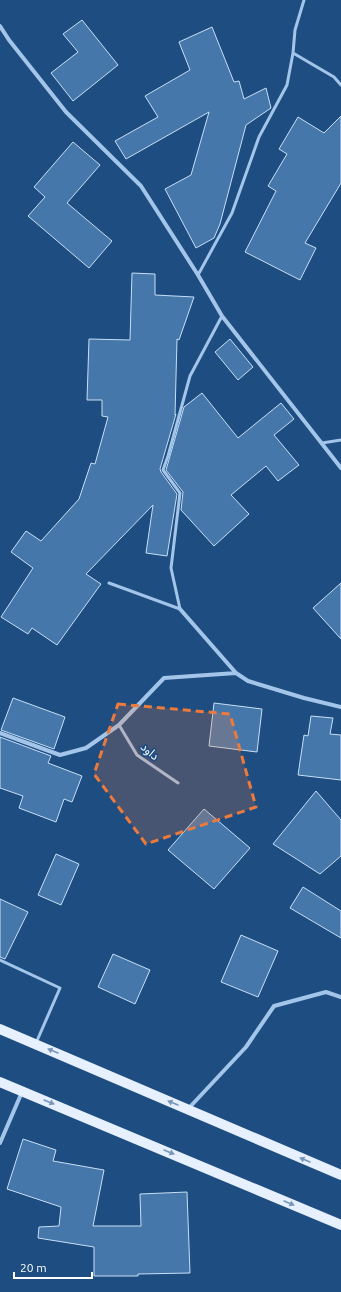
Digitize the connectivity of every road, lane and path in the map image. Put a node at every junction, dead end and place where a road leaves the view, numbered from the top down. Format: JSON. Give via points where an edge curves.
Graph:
{"nodes":[{"id":1,"x":304,"y":0,"type":"edge"},
{"id":2,"x":0,"y":26,"type":"edge"},
{"id":3,"x":293,"y":52,"type":"junction"},
{"id":4,"x":341,"y":85,"type":"edge"},
{"id":5,"x":198,"y":275,"type":"junction"},
{"id":6,"x":222,"y":316,"type":"junction"},
{"id":7,"x":341,"y":440,"type":"edge"},
{"id":8,"x":322,"y":443,"type":"junction"},
{"id":9,"x":341,"y":468,"type":"edge"},
{"id":10,"x":109,"y":583,"type":"dead end"},
{"id":11,"x":180,"y":609,"type":"junction"},
{"id":12,"x":236,"y":673,"type":"junction"},
{"id":13,"x":341,"y":707,"type":"edge"},
{"id":14,"x":119,"y":725,"type":"junction"},
{"id":15,"x":0,"y":733,"type":"edge"},
{"id":16,"x":178,"y":783,"type":"dead end"},
{"id":17,"x":0,"y":960,"type":"edge"},
{"id":18,"x":341,"y":997,"type":"edge"},
{"id":19,"x":0,"y":1028,"type":"edge"},
{"id":20,"x":35,"y":1044,"type":"junction"},
{"id":21,"x":0,"y":1082,"type":"edge"},
{"id":22,"x":23,"y":1091,"type":"junction"},
{"id":23,"x":188,"y":1109,"type":"junction"},
{"id":24,"x":0,"y":1143,"type":"edge"},
{"id":25,"x":341,"y":1175,"type":"edge"},
{"id":26,"x":341,"y":1225,"type":"edge"}],
"edges":[{"from":1,"to":3,"type":"lane","via":[[295,30]]},
{"from":2,"to":5,"type":"street","via":[[66,112],[141,186]]},
{"from":3,"to":4,"type":"lane","via":[[334,77]]},
{"from":3,"to":5,"type":"lane","via":[[288,85],[259,137],[232,213]]},
{"from":5,"to":6,"type":"street"},
{"from":6,"to":8,"type":"street"},
{"from":6,"to":11,"type":"lane","via":[[190,376],[163,470],[180,493],[171,568]]},
{"from":7,"to":8,"type":"lane"},
{"from":8,"to":9,"type":"street"},
{"from":10,"to":11,"type":"lane"},
{"from":11,"to":12,"type":"street"},
{"from":12,"to":13,"type":"street","via":[[248,681]]},
{"from":12,"to":14,"type":"street","via":[[164,678]]},
{"from":14,"to":15,"type":"street","via":[[86,748],[60,755]]},
{"from":14,"to":16,"type":"lane","name":"داود","via":[[137,756]]},
{"from":17,"to":20,"type":"lane","via":[[60,988]]},
{"from":18,"to":23,"type":"street","via":[[326,992],[274,1006],[246,1047]]},
{"from":19,"to":20,"type":"main road"},
{"from":23,"to":20,"type":"main road","one_way":true},
{"from":21,"to":22,"type":"main road"},
{"from":22,"to":24,"type":"street"},
{"from":22,"to":26,"type":"main road","one_way":true},
{"from":25,"to":23,"type":"main road","one_way":true}]}
